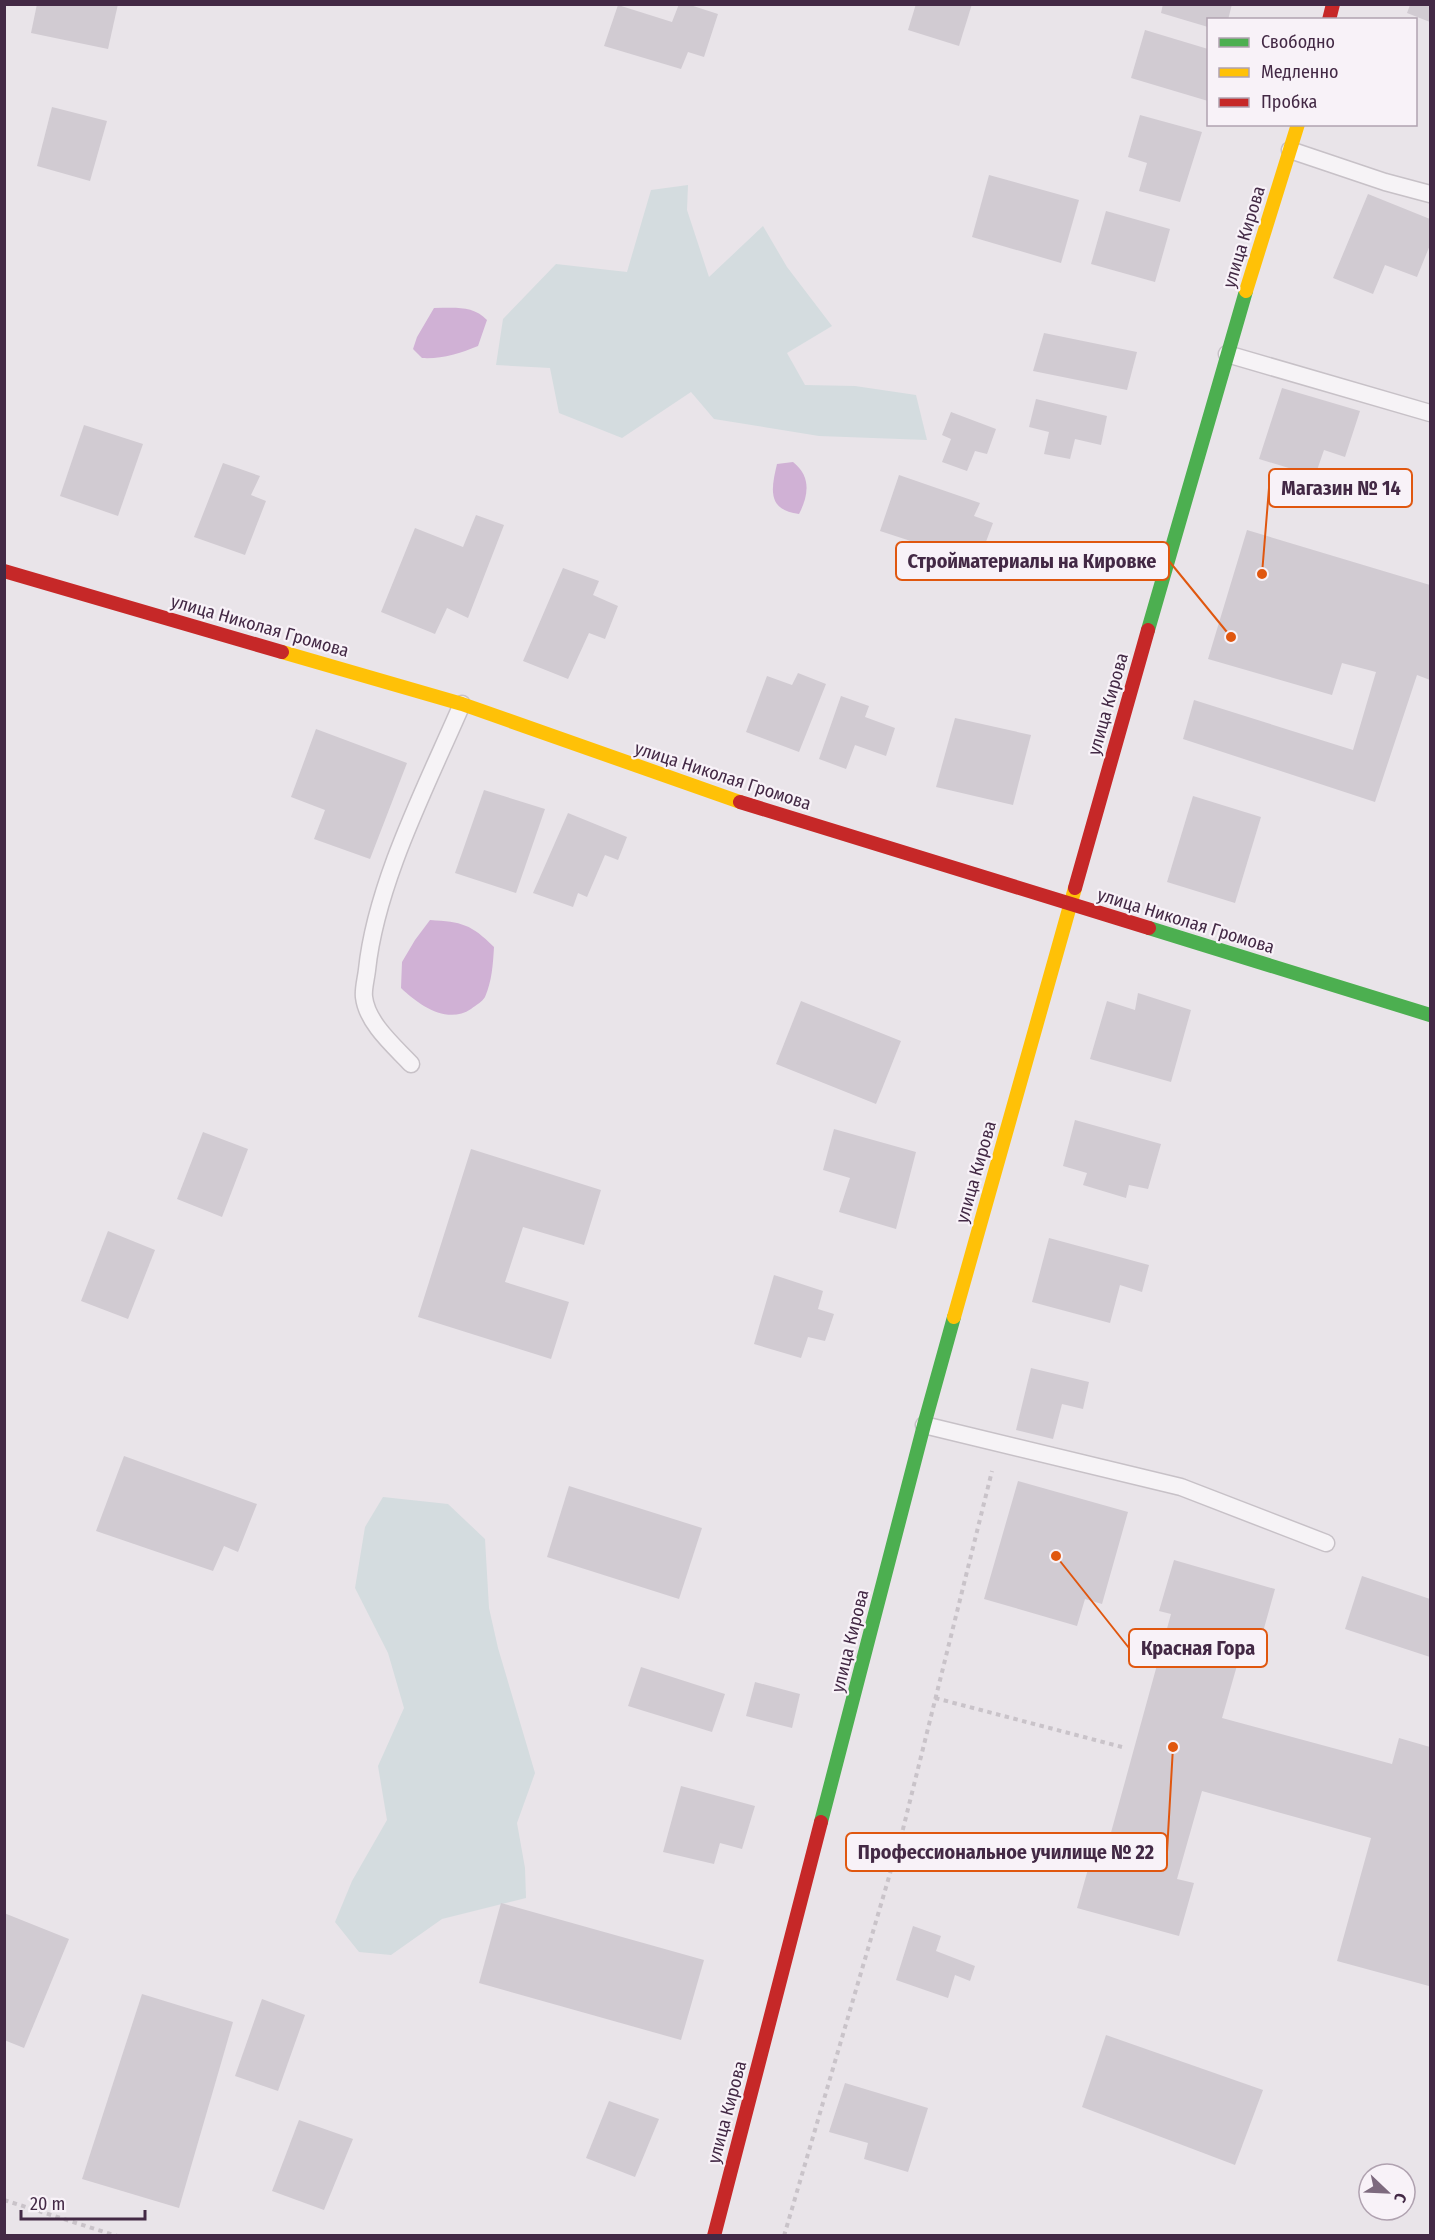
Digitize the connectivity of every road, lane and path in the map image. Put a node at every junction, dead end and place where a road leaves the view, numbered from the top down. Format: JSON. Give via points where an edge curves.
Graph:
{"nodes":[{"id":1,"x":1297,"y":126,"type":"edge"},
{"id":2,"x":1290,"y":150,"type":"junction"},
{"id":3,"x":1431,"y":194,"type":"edge"},
{"id":4,"x":1227,"y":354,"type":"junction"},
{"id":5,"x":1431,"y":413,"type":"edge"},
{"id":6,"x":4,"y":571,"type":"edge"},
{"id":7,"x":462,"y":704,"type":"junction"},
{"id":8,"x":1069,"y":904,"type":"junction"},
{"id":9,"x":1431,"y":1015,"type":"edge"},
{"id":10,"x":411,"y":1064,"type":"dead end"},
{"id":11,"x":924,"y":1425,"type":"junction"},
{"id":12,"x":999,"y":1444,"type":"junction"},
{"id":13,"x":1326,"y":1543,"type":"dead end"},
{"id":14,"x":935,"y":1698,"type":"junction"},
{"id":15,"x":1122,"y":1747,"type":"dead end"},
{"id":16,"x":4,"y":2200,"type":"edge"},
{"id":17,"x":117,"y":2235,"type":"edge"},
{"id":18,"x":714,"y":2235,"type":"edge"},
{"id":19,"x":784,"y":2235,"type":"edge"}],
"edges":[{"from":1,"to":2,"type":"street","name":"улица Кирова"},
{"from":2,"to":3,"type":"lane"},
{"from":2,"to":4,"type":"street","name":"улица Кирова"},
{"from":4,"to":5,"type":"lane"},
{"from":4,"to":8,"type":"street","name":"улица Кирова"},
{"from":6,"to":7,"type":"street","name":"улица Николая Громова"},
{"from":7,"to":8,"type":"street","name":"улица Николая Громова","via":[[711,793]]},
{"from":7,"to":10,"type":"lane","via":[[408,830],[370,944],[364,998],[377,1029]]},
{"from":8,"to":9,"type":"street","name":"улица Николая Громова"},
{"from":8,"to":11,"type":"street","name":"улица Кирова"},
{"from":11,"to":12,"type":"lane"},
{"from":11,"to":18,"type":"street","name":"улица Кирова"},
{"from":12,"to":13,"type":"lane","via":[[1181,1487]]},
{"from":12,"to":14,"type":"path"},
{"from":14,"to":15,"type":"path"},
{"from":14,"to":19,"type":"path","via":[[903,1829]]},
{"from":16,"to":17,"type":"path"}]}
